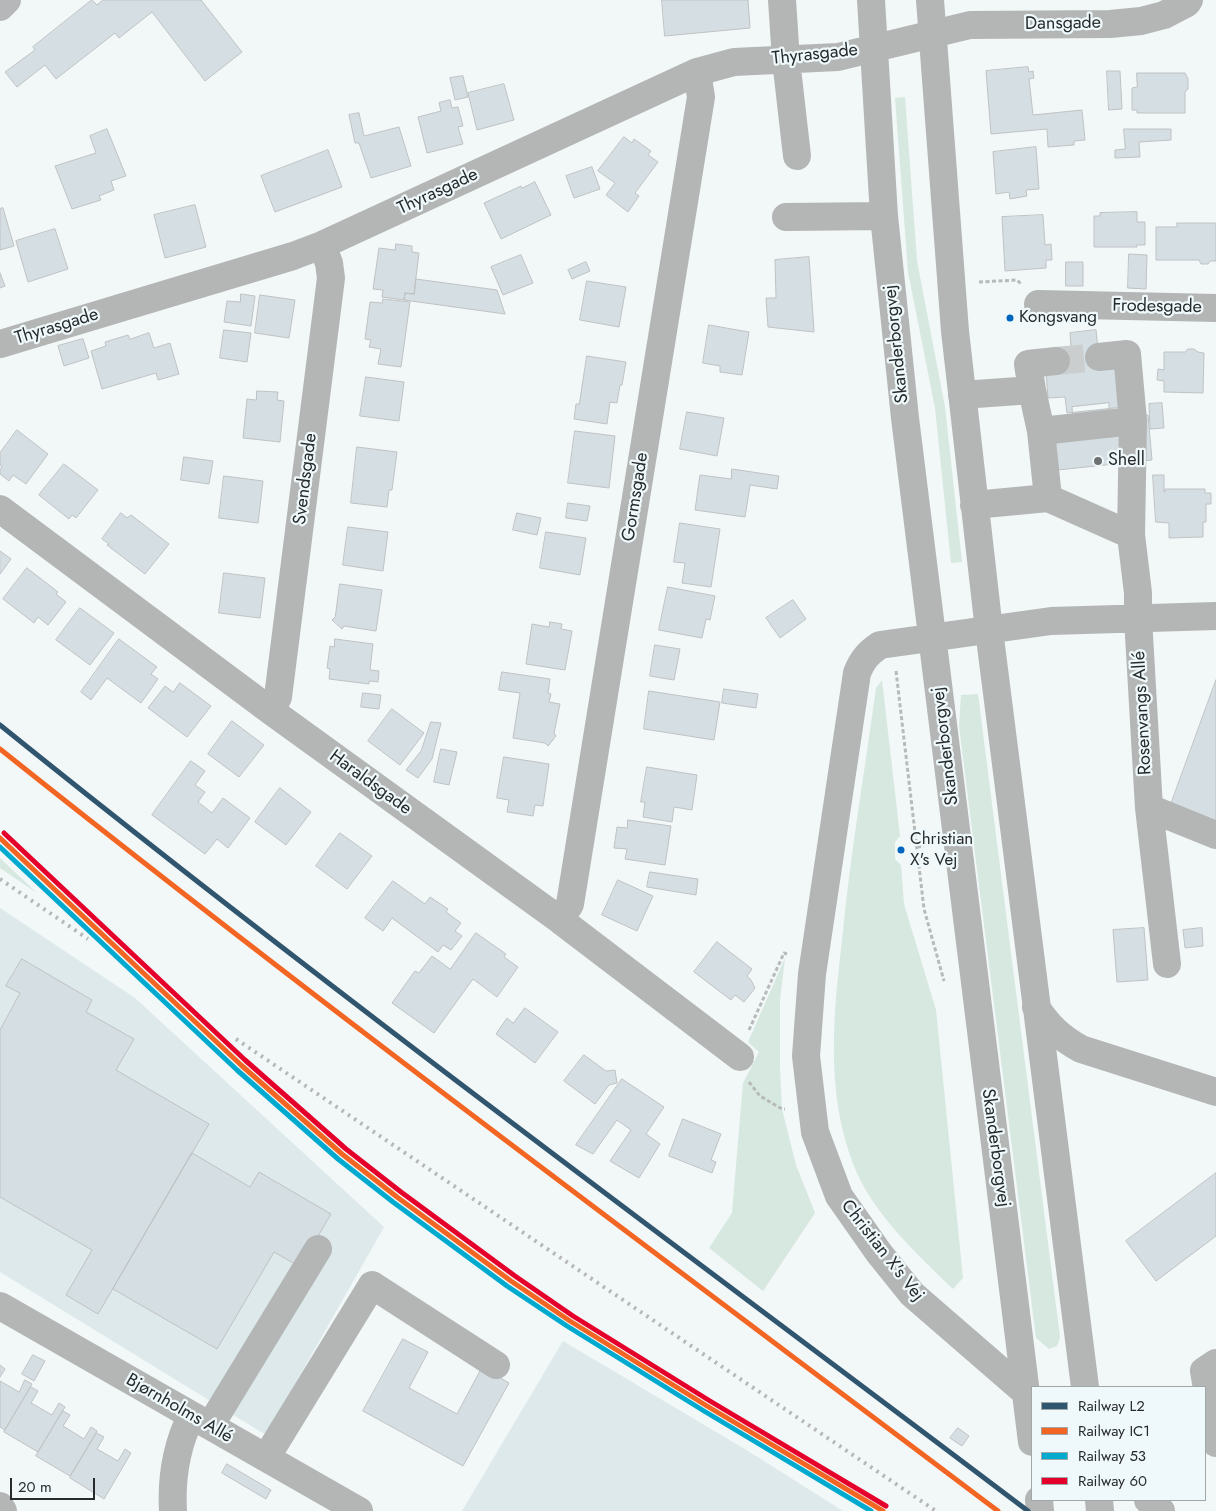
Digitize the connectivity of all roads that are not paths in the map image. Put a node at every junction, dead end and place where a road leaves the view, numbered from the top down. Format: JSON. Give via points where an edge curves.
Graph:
{"nodes":[{"id":1,"x":8,"y":0,"type":"edge"},
{"id":2,"x":782,"y":0,"type":"edge"},
{"id":3,"x":871,"y":0,"type":"edge"},
{"id":4,"x":930,"y":0,"type":"edge"},
{"id":5,"x":1189,"y":0,"type":"edge"},
{"id":6,"x":0,"y":7,"type":"edge"},
{"id":7,"x":932,"y":35,"type":"junction"},
{"id":8,"x":874,"y":48,"type":"junction"},
{"id":9,"x":786,"y":60,"type":"junction"},
{"id":10,"x":697,"y":72,"type":"junction"},
{"id":11,"x":797,"y":156,"type":"dead end"},
{"id":12,"x":884,"y":216,"type":"junction"},
{"id":13,"x":786,"y":217,"type":"dead end"},
{"id":14,"x":322,"y":245,"type":"junction"},
{"id":15,"x":1038,"y":304,"type":"road end"},
{"id":16,"x":1216,"y":308,"type":"edge"},
{"id":17,"x":0,"y":344,"type":"edge"},
{"id":18,"x":1099,"y":357,"type":"tunnel mouth"},
{"id":19,"x":1056,"y":361,"type":"tunnel mouth"},
{"id":20,"x":1032,"y":390,"type":"junction"},
{"id":21,"x":962,"y":395,"type":"junction"},
{"id":22,"x":1133,"y":421,"type":"junction"},
{"id":23,"x":1041,"y":431,"type":"junction"},
{"id":24,"x":1048,"y":498,"type":"junction"},
{"id":25,"x":974,"y":505,"type":"junction"},
{"id":26,"x":0,"y":509,"type":"edge"},
{"id":27,"x":1131,"y":535,"type":"junction"},
{"id":28,"x":1216,"y":616,"type":"edge"},
{"id":29,"x":1138,"y":618,"type":"junction"},
{"id":30,"x":989,"y":630,"type":"junction"},
{"id":31,"x":932,"y":638,"type":"junction"},
{"id":32,"x":271,"y":711,"type":"junction"},
{"id":33,"x":1149,"y":808,"type":"junction"},
{"id":34,"x":1216,"y":835,"type":"edge"},
{"id":35,"x":560,"y":920,"type":"junction"},
{"id":36,"x":1167,"y":964,"type":"dead end"},
{"id":37,"x":1036,"y":1006,"type":"junction"},
{"id":38,"x":740,"y":1057,"type":"road end"},
{"id":39,"x":1216,"y":1092,"type":"edge"},
{"id":40,"x":318,"y":1248,"type":"dead end"},
{"id":41,"x":0,"y":1306,"type":"edge"},
{"id":42,"x":1216,"y":1362,"type":"edge"},
{"id":43,"x":496,"y":1364,"type":"dead end"},
{"id":44,"x":1085,"y":1386,"type":"edge"},
{"id":45,"x":1031,"y":1397,"type":"edge"},
{"id":46,"x":200,"y":1421,"type":"junction"},
{"id":47,"x":1031,"y":1433,"type":"edge"},
{"id":48,"x":1216,"y":1444,"type":"edge"},
{"id":49,"x":266,"y":1458,"type":"junction"},
{"id":50,"x":1149,"y":1501,"type":"edge"},
{"id":51,"x":0,"y":1506,"type":"edge"},
{"id":52,"x":348,"y":1508,"type":"edge"},
{"id":53,"x":3,"y":1511,"type":"edge"},
{"id":54,"x":173,"y":1511,"type":"edge"},
{"id":55,"x":1161,"y":1511,"type":"edge"}],
"edges":[{"from":1,"to":6,"type":"main road"},
{"from":2,"to":9,"type":"street"},
{"from":3,"to":8,"type":"street","name":"Skanderborgvej"},
{"from":4,"to":7,"type":"street"},
{"from":5,"to":7,"type":"street","name":"Dansgade","via":[[1164,15],[1141,21],[970,25]]},
{"from":7,"to":8,"type":"street"},
{"from":7,"to":21,"type":"street"},
{"from":8,"to":9,"type":"street","name":"Thyrasgade","via":[[838,57]]},
{"from":8,"to":12,"type":"street","name":"Skanderborgvej"},
{"from":9,"to":10,"type":"street","name":"Thyrasgade","via":[[734,62]]},
{"from":9,"to":11,"type":"street"},
{"from":10,"to":14,"type":"street","name":"Thyrasgade"},
{"from":10,"to":35,"type":"street","name":"Gormsgade","via":[[701,97],[570,904]]},
{"from":12,"to":13,"type":"street"},
{"from":12,"to":31,"type":"street","name":"Skanderborgvej"},
{"from":14,"to":17,"type":"street","name":"Thyrasgade"},
{"from":14,"to":32,"type":"street","name":"Svendsgade","via":[[331,278],[278,697]]},
{"from":15,"to":16,"type":"street","name":"Frodesgade"},
{"from":18,"to":22,"type":"street","name":"Rosenvangs Allé","via":[[1127,354]]},
{"from":19,"to":20,"type":"street","via":[[1028,364]]},
{"from":20,"to":21,"type":"street"},
{"from":20,"to":23,"type":"street"},
{"from":21,"to":25,"type":"street"},
{"from":22,"to":23,"type":"street"},
{"from":22,"to":27,"type":"street","name":"Rosenvangs Allé"},
{"from":23,"to":24,"type":"street"},
{"from":24,"to":25,"type":"street"},
{"from":24,"to":27,"type":"street"},
{"from":25,"to":30,"type":"street"},
{"from":26,"to":32,"type":"street","name":"Haraldsgade"},
{"from":27,"to":29,"type":"street","name":"Rosenvangs Allé"},
{"from":28,"to":29,"type":"street"},
{"from":29,"to":30,"type":"street","via":[[1051,621]]},
{"from":29,"to":33,"type":"street","name":"Rosenvangs Allé"},
{"from":30,"to":31,"type":"street","name":"Christian X's Vej"},
{"from":30,"to":37,"type":"street"},
{"from":31,"to":45,"type":"street","name":"Christian X's Vej","via":[[880,645],[862,660],[857,674],[812,974],[806,1056],[815,1132],[839,1196],[912,1294]]},
{"from":31,"to":47,"type":"street","name":"Skanderborgvej"},
{"from":32,"to":35,"type":"street","name":"Haraldsgade"},
{"from":33,"to":34,"type":"street"},
{"from":33,"to":36,"type":"street","name":"Rosenvangs Allé"},
{"from":35,"to":38,"type":"street","name":"Haraldsgade"},
{"from":37,"to":39,"type":"street","via":[[1055,1032],[1067,1042]]},
{"from":37,"to":44,"type":"street"},
{"from":40,"to":46,"type":"street"},
{"from":41,"to":46,"type":"street","name":"Bjørnholms Allé"},
{"from":42,"to":48,"type":"street","via":[[1204,1371]]},
{"from":43,"to":49,"type":"street","via":[[372,1285]]},
{"from":46,"to":49,"type":"street","name":"Bjørnholms Allé"},
{"from":46,"to":54,"type":"street","via":[[183,1432],[175,1457]]},
{"from":49,"to":52,"type":"street","name":"Bjørnholms Allé"},
{"from":50,"to":55,"type":"street"},
{"from":51,"to":53,"type":"street"}]}
